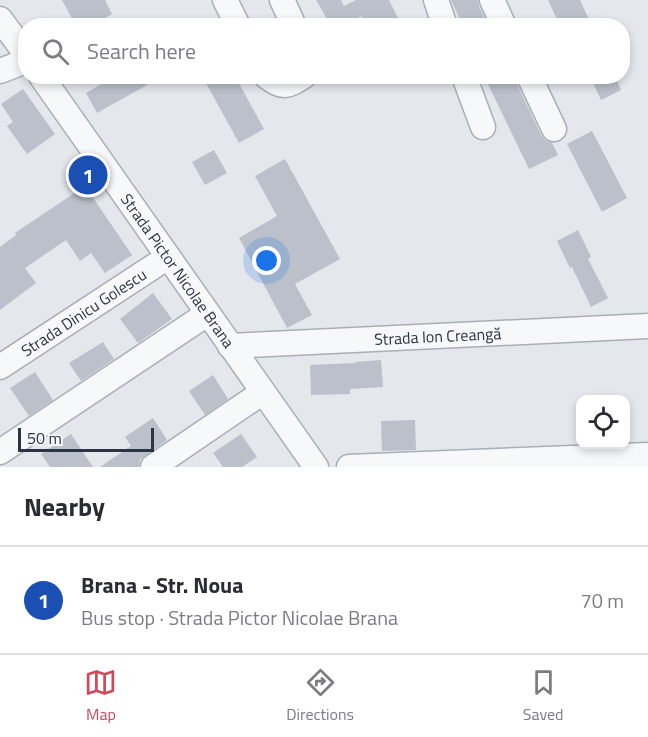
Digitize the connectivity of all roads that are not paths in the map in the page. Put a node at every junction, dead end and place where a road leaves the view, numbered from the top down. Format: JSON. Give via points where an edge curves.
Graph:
{"nodes":[{"id":1,"x":225,"y":0,"type":"edge"},
{"id":2,"x":282,"y":0,"type":"edge"},
{"id":3,"x":436,"y":0,"type":"edge"},
{"id":4,"x":492,"y":0,"type":"edge"},
{"id":5,"x":234,"y":18,"type":"edge"},
{"id":6,"x":290,"y":18,"type":"edge"},
{"id":7,"x":442,"y":18,"type":"edge"},
{"id":8,"x":500,"y":18,"type":"edge"},
{"id":9,"x":0,"y":19,"type":"edge"},
{"id":10,"x":18,"y":43,"type":"edge"},
{"id":11,"x":18,"y":64,"type":"edge"},
{"id":12,"x":0,"y":71,"type":"edge"},
{"id":13,"x":47,"y":84,"type":"edge"},
{"id":14,"x":276,"y":84,"type":"edge"},
{"id":15,"x":292,"y":84,"type":"edge"},
{"id":16,"x":467,"y":84,"type":"edge"},
{"id":17,"x":533,"y":84,"type":"edge"},
{"id":18,"x":483,"y":127,"type":"dead end"},
{"id":19,"x":554,"y":129,"type":"dead end"},
{"id":20,"x":168,"y":257,"type":"junction"},
{"id":21,"x":207,"y":314,"type":"junction"},
{"id":22,"x":648,"y":327,"type":"edge"},
{"id":23,"x":230,"y":346,"type":"junction"},
{"id":24,"x":0,"y":367,"type":"edge"},
{"id":25,"x":263,"y":392,"type":"junction"},
{"id":26,"x":0,"y":453,"type":"edge"},
{"id":27,"x":648,"y":455,"type":"edge"},
{"id":28,"x":153,"y":467,"type":"edge"},
{"id":29,"x":315,"y":467,"type":"edge"},
{"id":30,"x":349,"y":467,"type":"edge"}],
"edges":[{"from":1,"to":5,"type":"street"},
{"from":2,"to":6,"type":"street"},
{"from":3,"to":7,"type":"street"},
{"from":4,"to":8,"type":"street"},
{"from":9,"to":10,"type":"street"},
{"from":11,"to":12,"type":"street"},
{"from":13,"to":20,"type":"street","name":"Strada Pictor Nicolae Brana"},
{"from":14,"to":15,"type":"street"},
{"from":16,"to":18,"type":"street"},
{"from":17,"to":19,"type":"street"},
{"from":20,"to":21,"type":"street","name":"Strada Pictor Nicolae Brana"},
{"from":20,"to":24,"type":"street","name":"Strada Dinicu Golescu"},
{"from":21,"to":23,"type":"street","name":"Strada Pictor Nicolae Brana"},
{"from":21,"to":26,"type":"street"},
{"from":22,"to":23,"type":"street","name":"Strada Ion Creangă"},
{"from":23,"to":25,"type":"street","name":"Strada Pictor Nicolae Brana"},
{"from":25,"to":28,"type":"street"},
{"from":25,"to":29,"type":"street","name":"Strada Pictor Nicolae Brana"},
{"from":27,"to":30,"type":"street"}]}
